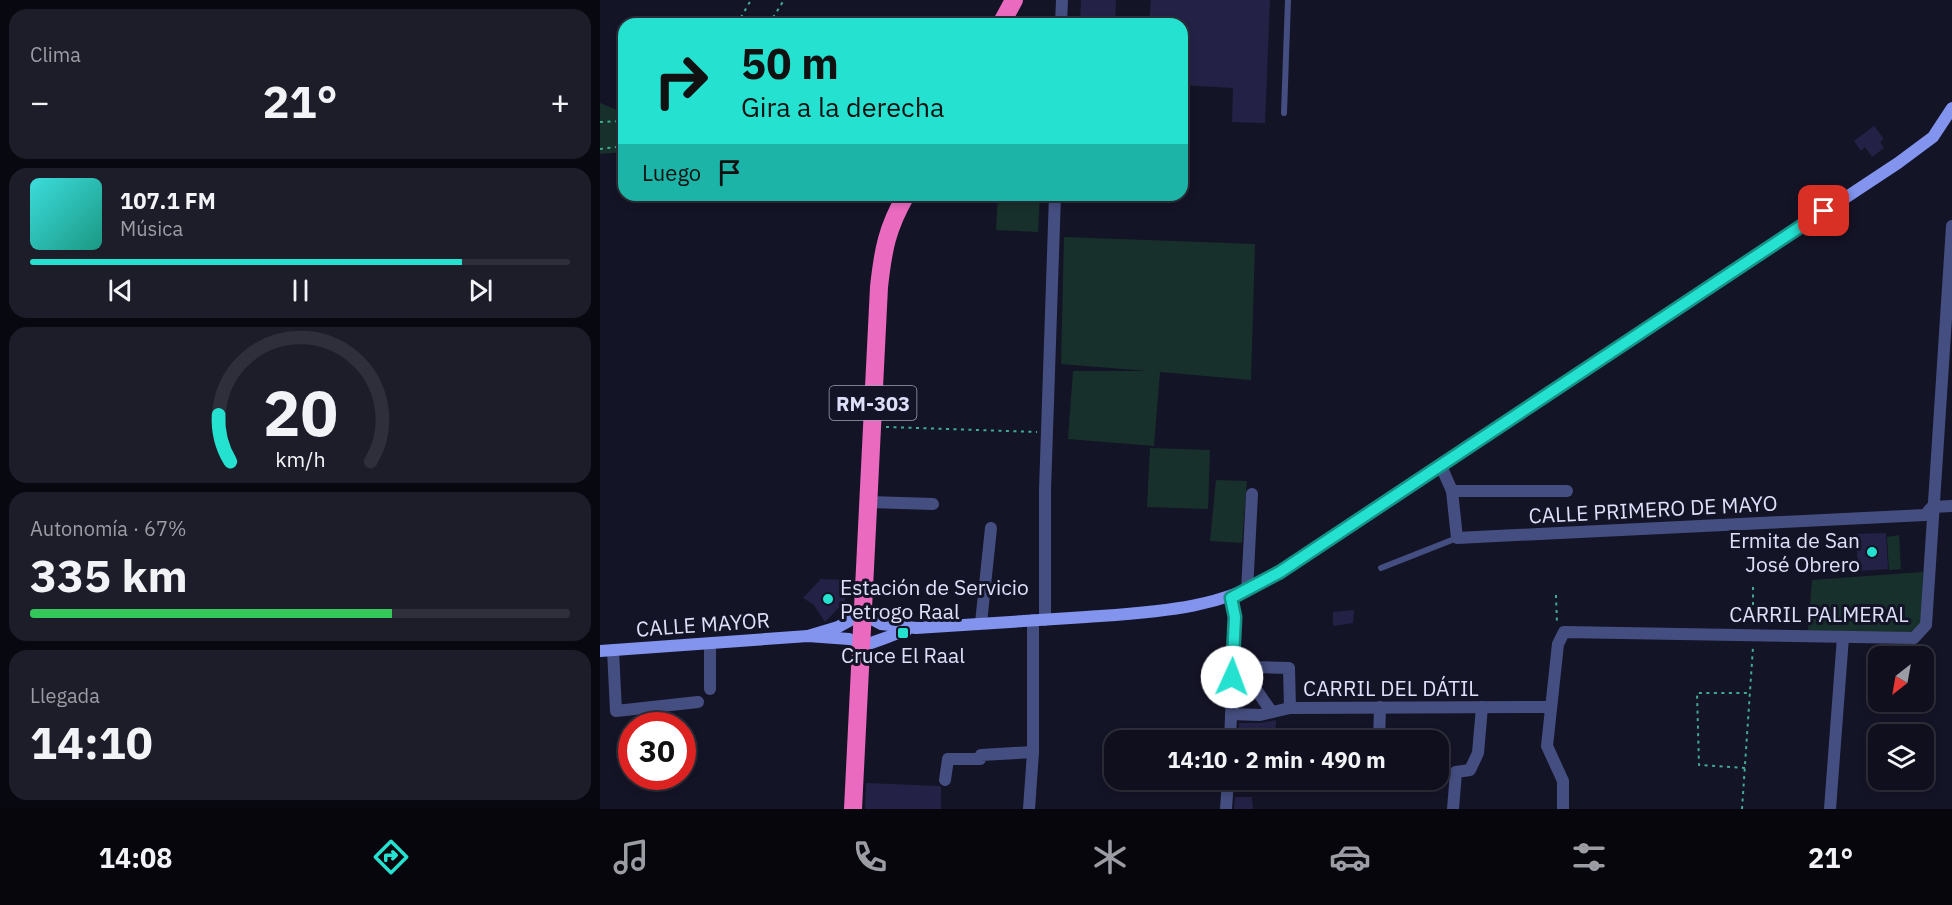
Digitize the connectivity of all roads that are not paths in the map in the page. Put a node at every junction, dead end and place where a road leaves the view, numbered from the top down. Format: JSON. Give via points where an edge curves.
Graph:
{"nodes":[{"id":1,"x":1014,"y":0,"type":"edge"},
{"id":2,"x":1062,"y":0,"type":"edge"},
{"id":3,"x":1288,"y":0,"type":"edge"},
{"id":4,"x":1004,"y":18,"type":"edge"},
{"id":5,"x":1061,"y":18,"type":"edge"},
{"id":6,"x":1952,"y":108,"type":"edge"},
{"id":7,"x":1284,"y":113,"type":"dead end"},
{"id":8,"x":902,"y":201,"type":"edge"},
{"id":9,"x":1055,"y":201,"type":"edge"},
{"id":10,"x":1952,"y":226,"type":"edge"},
{"id":11,"x":1441,"y":466,"type":"junction"},
{"id":12,"x":1452,"y":491,"type":"junction"},
{"id":13,"x":1567,"y":491,"type":"dead end"},
{"id":14,"x":1252,"y":494,"type":"dead end"},
{"id":15,"x":869,"y":502,"type":"junction"},
{"id":16,"x":933,"y":504,"type":"dead end"},
{"id":17,"x":1952,"y":506,"type":"edge"},
{"id":18,"x":1928,"y":511,"type":"junction"},
{"id":19,"x":991,"y":528,"type":"dead end"},
{"id":20,"x":1457,"y":538,"type":"junction"},
{"id":21,"x":1381,"y":568,"type":"dead end"},
{"id":22,"x":1248,"y":591,"type":"junction"},
{"id":23,"x":1231,"y":598,"type":"junction"},
{"id":24,"x":862,"y":620,"type":"junction"},
{"id":25,"x":1039,"y":620,"type":"junction"},
{"id":26,"x":981,"y":623,"type":"junction"},
{"id":27,"x":916,"y":628,"type":"junction"},
{"id":28,"x":808,"y":636,"type":"junction"},
{"id":29,"x":1843,"y":637,"type":"junction"},
{"id":30,"x":861,"y":643,"type":"junction"},
{"id":31,"x":710,"y":644,"type":"junction"},
{"id":32,"x":613,"y":650,"type":"junction"},
{"id":33,"x":600,"y":651,"type":"edge"},
{"id":34,"x":1232,"y":677,"type":"junction"},
{"id":35,"x":1251,"y":686,"type":"junction"},
{"id":36,"x":710,"y":689,"type":"dead end"},
{"id":37,"x":698,"y":702,"type":"dead end"},
{"id":38,"x":1380,"y":707,"type":"junction"},
{"id":39,"x":1482,"y":707,"type":"junction"},
{"id":40,"x":1551,"y":707,"type":"junction"},
{"id":41,"x":1290,"y":708,"type":"junction"},
{"id":42,"x":1271,"y":711,"type":"junction"},
{"id":43,"x":1231,"y":714,"type":"junction"},
{"id":44,"x":1230,"y":730,"type":"edge"},
{"id":45,"x":1379,"y":730,"type":"edge"},
{"id":46,"x":1033,"y":752,"type":"junction"},
{"id":47,"x":945,"y":780,"type":"dead end"},
{"id":48,"x":1228,"y":790,"type":"edge"},
{"id":49,"x":853,"y":809,"type":"edge"},
{"id":50,"x":1029,"y":809,"type":"edge"},
{"id":51,"x":1227,"y":809,"type":"edge"},
{"id":52,"x":1453,"y":809,"type":"edge"},
{"id":53,"x":1563,"y":809,"type":"edge"},
{"id":54,"x":1830,"y":809,"type":"edge"}],
"edges":[{"from":1,"to":4,"type":"highway"},
{"from":2,"to":5,"type":"street"},
{"from":3,"to":7,"type":"lane"},
{"from":6,"to":11,"type":"main road","via":[[1939,130],[1919,148]]},
{"from":8,"to":15,"type":"highway","number":"RM-303","via":[[884,243]]},
{"from":9,"to":25,"type":"street"},
{"from":10,"to":18,"type":"street","name":"CARRIL PALMERAL"},
{"from":11,"to":12,"type":"street"},
{"from":11,"to":22,"type":"main road"},
{"from":12,"to":13,"type":"street"},
{"from":12,"to":20,"type":"street"},
{"from":14,"to":22,"type":"street"},
{"from":15,"to":16,"type":"street"},
{"from":15,"to":24,"type":"highway","number":"RM-303"},
{"from":17,"to":18,"type":"street","name":"CALLE PRIMERO DE MAYO"},
{"from":18,"to":20,"type":"street","name":"CALLE PRIMERO DE MAYO"},
{"from":18,"to":29,"type":"street","name":"CARRIL PALMERAL","via":[[1926,625],[1914,638]]},
{"from":19,"to":26,"type":"street"},
{"from":20,"to":21,"type":"lane"},
{"from":22,"to":23,"type":"main road"},
{"from":23,"to":25,"type":"main road","via":[[1149,612]]},
{"from":23,"to":34,"type":"street","via":[[1235,617]]},
{"from":24,"to":27,"type":"main road"},
{"from":24,"to":28,"type":"main road","name":"CALLE MAYOR"},
{"from":24,"to":30,"type":"highway","number":"RM-303"},
{"from":25,"to":26,"type":"main road"},
{"from":25,"to":46,"type":"street"},
{"from":26,"to":27,"type":"main road"},
{"from":27,"to":30,"type":"main road"},
{"from":28,"to":30,"type":"main road","name":"CALLE MAYOR"},
{"from":28,"to":31,"type":"main road","name":"CALLE MAYOR"},
{"from":29,"to":40,"type":"street","name":"CARRIL PALMERAL","via":[[1564,632],[1558,644]]},
{"from":29,"to":54,"type":"street"},
{"from":30,"to":49,"type":"highway","number":"RM-303"},
{"from":31,"to":32,"type":"main road","name":"CALLE MAYOR"},
{"from":31,"to":36,"type":"street"},
{"from":32,"to":33,"type":"main road","name":"CALLE MAYOR"},
{"from":32,"to":37,"type":"street","via":[[616,711]]},
{"from":34,"to":35,"type":"street"},
{"from":34,"to":43,"type":"street"},
{"from":35,"to":41,"type":"street","via":[[1251,667],[1289,668]]},
{"from":35,"to":42,"type":"street"},
{"from":38,"to":39,"type":"street","name":"CARRIL DEL DÁTIL"},
{"from":38,"to":41,"type":"street","name":"CARRIL DEL DÁTIL"},
{"from":38,"to":45,"type":"street"},
{"from":39,"to":40,"type":"street","name":"CARRIL DEL DÁTIL"},
{"from":39,"to":52,"type":"street","via":[[1478,753],[1470,770],[1456,772]]},
{"from":40,"to":53,"type":"street","via":[[1547,746],[1563,781]]},
{"from":41,"to":42,"type":"street","name":"CARRIL DEL DÁTIL"},
{"from":42,"to":43,"type":"street","name":"CARRIL DEL DÁTIL","via":[[1260,715]]},
{"from":43,"to":44,"type":"street"},
{"from":46,"to":47,"type":"street","via":[[948,759]]},
{"from":46,"to":50,"type":"street"},
{"from":48,"to":51,"type":"street"}]}
